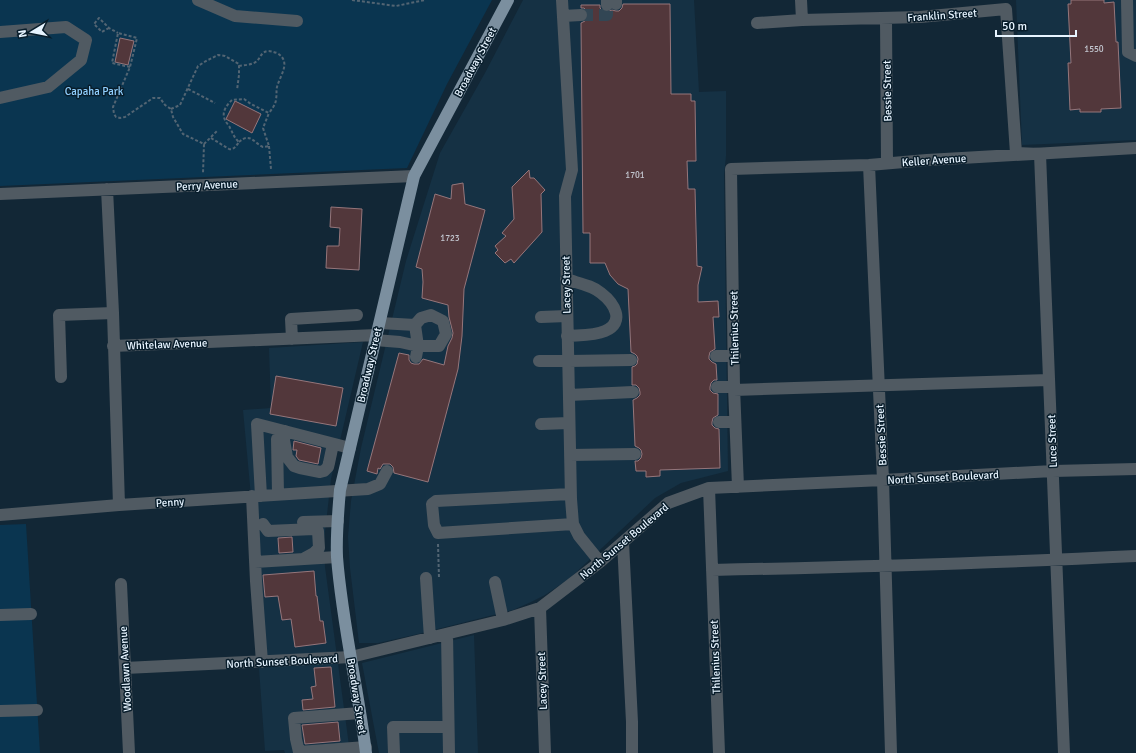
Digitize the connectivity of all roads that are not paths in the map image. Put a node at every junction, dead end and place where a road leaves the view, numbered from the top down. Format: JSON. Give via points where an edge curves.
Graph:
{"nodes":[{"id":1,"x":198,"y":0,"type":"edge"},
{"id":2,"x":508,"y":0,"type":"edge"},
{"id":3,"x":562,"y":0,"type":"edge"},
{"id":4,"x":801,"y":0,"type":"edge"},
{"id":5,"x":1127,"y":0,"type":"edge"},
{"id":6,"x":563,"y":16,"type":"junction"},
{"id":7,"x":581,"y":16,"type":"tunnel mouth"},
{"id":8,"x":886,"y":18,"type":"junction"},
{"id":9,"x":297,"y":20,"type":"dead end"},
{"id":10,"x":802,"y":20,"type":"junction"},
{"id":11,"x":757,"y":23,"type":"dead end"},
{"id":12,"x":0,"y":32,"type":"edge"},
{"id":13,"x":1136,"y":56,"type":"edge"},
{"id":14,"x":0,"y":98,"type":"edge"},
{"id":15,"x":1136,"y":148,"type":"edge"},
{"id":16,"x":1040,"y":154,"type":"junction"},
{"id":17,"x":887,"y":163,"type":"junction"},
{"id":18,"x":869,"y":165,"type":"junction"},
{"id":19,"x":731,"y":169,"type":"joint"},
{"id":20,"x":414,"y":176,"type":"junction"},
{"id":21,"x":107,"y":189,"type":"junction"},
{"id":22,"x":0,"y":194,"type":"edge"},
{"id":23,"x":566,"y":279,"type":"junction"},
{"id":24,"x":113,"y":313,"type":"junction"},
{"id":25,"x":358,"y":316,"type":"dead end"},
{"id":26,"x":567,"y":316,"type":"junction"},
{"id":27,"x":541,"y":317,"type":"dead end"},
{"id":28,"x":380,"y":323,"type":"junction"},
{"id":29,"x":415,"y":325,"type":"junction"},
{"id":30,"x":568,"y":336,"type":"junction"},
{"id":31,"x":376,"y":338,"type":"junction"},
{"id":32,"x":292,"y":339,"type":"junction"},
{"id":33,"x":113,"y":346,"type":"junction"},
{"id":34,"x":417,"y":352,"type":"junction"},
{"id":35,"x":716,"y":356,"type":"dead end"},
{"id":36,"x":735,"y":356,"type":"junction"},
{"id":37,"x":631,"y":360,"type":"dead end"},
{"id":38,"x":539,"y":361,"type":"dead end"},
{"id":39,"x":568,"y":361,"type":"junction"},
{"id":40,"x":61,"y":377,"type":"dead end"},
{"id":41,"x":1049,"y":380,"type":"junction"},
{"id":42,"x":879,"y":386,"type":"junction"},
{"id":43,"x":717,"y":388,"type":"dead end"},
{"id":44,"x":734,"y":389,"type":"junction"},
{"id":45,"x":633,"y":392,"type":"dead end"},
{"id":46,"x":569,"y":394,"type":"junction"},
{"id":47,"x":718,"y":422,"type":"dead end"},
{"id":48,"x":735,"y":422,"type":"junction"},
{"id":49,"x":569,"y":423,"type":"junction"},
{"id":50,"x":541,"y":424,"type":"dead end"},
{"id":51,"x":281,"y":430,"type":"junction"},
{"id":52,"x":333,"y":444,"type":"junction"},
{"id":53,"x":350,"y":448,"type":"junction"},
{"id":54,"x":635,"y":454,"type":"dead end"},
{"id":55,"x":570,"y":455,"type":"junction"},
{"id":56,"x":1136,"y":469,"type":"edge"},
{"id":57,"x":1053,"y":470,"type":"junction"},
{"id":58,"x":387,"y":471,"type":"dead end"},
{"id":59,"x":883,"y":480,"type":"junction"},
{"id":60,"x":738,"y":486,"type":"junction"},
{"id":61,"x":709,"y":488,"type":"junction"},
{"id":62,"x":340,"y":490,"type":"junction"},
{"id":63,"x":278,"y":494,"type":"junction"},
{"id":64,"x":570,"y":494,"type":"junction"},
{"id":65,"x":257,"y":496,"type":"junction"},
{"id":66,"x":119,"y":506,"type":"junction"},
{"id":67,"x":0,"y":515,"type":"edge"},
{"id":68,"x":338,"y":521,"type":"junction"},
{"id":69,"x":258,"y":524,"type":"junction"},
{"id":70,"x":573,"y":524,"type":"junction"},
{"id":71,"x":623,"y":542,"type":"junction"},
{"id":72,"x":1136,"y":556,"type":"edge"},
{"id":73,"x":337,"y":557,"type":"junction"},
{"id":74,"x":303,"y":559,"type":"junction"},
{"id":75,"x":1057,"y":560,"type":"junction"},
{"id":76,"x":255,"y":562,"type":"junction"},
{"id":77,"x":600,"y":562,"type":"junction"},
{"id":78,"x":885,"y":566,"type":"junction"},
{"id":79,"x":712,"y":570,"type":"junction"},
{"id":80,"x":426,"y":578,"type":"dead end"},
{"id":81,"x":495,"y":582,"type":"dead end"},
{"id":82,"x":121,"y":584,"type":"dead end"},
{"id":83,"x":540,"y":608,"type":"junction"},
{"id":84,"x":31,"y":614,"type":"dead end"},
{"id":85,"x":0,"y":615,"type":"edge"},
{"id":86,"x":503,"y":620,"type":"junction"},
{"id":87,"x":447,"y":634,"type":"junction"},
{"id":88,"x":430,"y":638,"type":"junction"},
{"id":89,"x":351,"y":657,"type":"junction"},
{"id":90,"x":262,"y":662,"type":"junction"},
{"id":91,"x":125,"y":668,"type":"junction"},
{"id":92,"x":37,"y":710,"type":"dead end"},
{"id":93,"x":0,"y":711,"type":"edge"},
{"id":94,"x":360,"y":712,"type":"junction"},
{"id":95,"x":448,"y":727,"type":"junction"},
{"id":96,"x":366,"y":750,"type":"edge"},
{"id":97,"x":299,"y":752,"type":"edge"},
{"id":98,"x":129,"y":753,"type":"edge"},
{"id":99,"x":394,"y":753,"type":"edge"},
{"id":100,"x":449,"y":753,"type":"edge"},
{"id":101,"x":545,"y":753,"type":"edge"},
{"id":102,"x":632,"y":753,"type":"edge"},
{"id":103,"x":719,"y":753,"type":"edge"},
{"id":104,"x":891,"y":753,"type":"edge"},
{"id":105,"x":1064,"y":753,"type":"edge"}],
"edges":[{"from":1,"to":9,"type":"street","via":[[235,16]]},
{"from":2,"to":20,"type":"main road","name":"Broadway Street"},
{"from":3,"to":6,"type":"street","name":"Lacey Street"},
{"from":4,"to":10,"type":"street"},
{"from":5,"to":13,"type":"street","via":[[1128,52]]},
{"from":6,"to":7,"type":"street"},
{"from":6,"to":23,"type":"street","name":"Lacey Street","via":[[572,170],[565,196]]},
{"from":8,"to":10,"type":"street","name":"Franklin Street"},
{"from":8,"to":16,"type":"street","name":"Franklin Street","via":[[1006,9],[1016,153]]},
{"from":8,"to":17,"type":"street","name":"Bessie Street"},
{"from":10,"to":11,"type":"street","name":"Franklin Street"},
{"from":12,"to":14,"type":"street","via":[[66,27],[86,40],[81,60],[48,87]]},
{"from":15,"to":16,"type":"street","name":"Keller Avenue"},
{"from":16,"to":17,"type":"street","name":"Keller Avenue"},
{"from":16,"to":41,"type":"street","name":"Luce Street"},
{"from":17,"to":18,"type":"street","name":"Keller Avenue"},
{"from":18,"to":19,"type":"street","name":"Keller Avenue"},
{"from":18,"to":42,"type":"street","name":"Bessie Street"},
{"from":19,"to":36,"type":"street","name":"Thilenius Street"},
{"from":20,"to":21,"type":"street","name":"Perry Avenue"},
{"from":20,"to":28,"type":"main road","name":"Broadway Street"},
{"from":21,"to":22,"type":"street","name":"Perry Avenue"},
{"from":21,"to":24,"type":"street","name":"Whitelaw Avenue"},
{"from":23,"to":26,"type":"street","name":"Lacey Street"},
{"from":23,"to":30,"type":"street","via":[[600,292],[610,302],[617,320],[613,327],[604,332]]},
{"from":24,"to":33,"type":"street","name":"Whitelaw Avenue"},
{"from":24,"to":40,"type":"street","via":[[59,315]]},
{"from":25,"to":32,"type":"street","via":[[291,319]]},
{"from":26,"to":27,"type":"street"},
{"from":26,"to":30,"type":"street","name":"Lacey Street"},
{"from":28,"to":29,"type":"street"},
{"from":28,"to":31,"type":"main road","name":"Broadway Street"},
{"from":29,"to":34,"type":"street"},
{"from":29,"to":34,"type":"street","via":[[421,318],[431,315],[443,321],[446,334],[439,346]]},
{"from":30,"to":39,"type":"street","name":"Lacey Street"},
{"from":31,"to":32,"type":"street","name":"Whitelaw Avenue"},
{"from":31,"to":34,"type":"street","name":"Whitelaw Avenue","via":[[400,342]]},
{"from":31,"to":53,"type":"main road","name":"Broadway Street"},
{"from":32,"to":33,"type":"street","name":"Whitelaw Avenue"},
{"from":33,"to":66,"type":"street"},
{"from":35,"to":36,"type":"street"},
{"from":36,"to":44,"type":"street","name":"Thilenius Street"},
{"from":37,"to":39,"type":"street"},
{"from":38,"to":39,"type":"street"},
{"from":39,"to":46,"type":"street","name":"Lacey Street"},
{"from":41,"to":42,"type":"street"},
{"from":41,"to":57,"type":"street","name":"Luce Street"},
{"from":42,"to":44,"type":"street"},
{"from":42,"to":59,"type":"street","name":"Bessie Street"},
{"from":43,"to":44,"type":"street"},
{"from":44,"to":48,"type":"street","name":"Thilenius Street"},
{"from":45,"to":46,"type":"street"},
{"from":46,"to":49,"type":"street","name":"Lacey Street"},
{"from":47,"to":48,"type":"street"},
{"from":48,"to":60,"type":"street","name":"Thilenius Street"},
{"from":49,"to":50,"type":"street"},
{"from":49,"to":55,"type":"street","name":"Lacey Street"},
{"from":51,"to":52,"type":"street"},
{"from":51,"to":52,"type":"street","via":[[287,456],[294,466],[300,468],[320,472],[324,470],[328,467]]},
{"from":51,"to":63,"type":"street"},
{"from":51,"to":65,"type":"street","via":[[257,424]]},
{"from":52,"to":53,"type":"street"},
{"from":53,"to":62,"type":"main road","name":"Broadway Street"},
{"from":54,"to":55,"type":"street"},
{"from":55,"to":64,"type":"street","name":"Lacey Street"},
{"from":56,"to":57,"type":"street","name":"North Sunset Boulevard"},
{"from":57,"to":59,"type":"street","name":"North Sunset Boulevard"},
{"from":57,"to":75,"type":"street","name":"Luce Street"},
{"from":58,"to":62,"type":"street","name":"Penny","via":[[380,484],[368,489]]},
{"from":59,"to":60,"type":"street","name":"North Sunset Boulevard"},
{"from":59,"to":78,"type":"street","name":"Bessie Street"},
{"from":60,"to":61,"type":"street","name":"North Sunset Boulevard"},
{"from":61,"to":71,"type":"street","name":"North Sunset Boulevard","via":[[668,503]]},
{"from":61,"to":79,"type":"street","name":"Thilenius Street"},
{"from":62,"to":63,"type":"street","name":"Penny"},
{"from":62,"to":68,"type":"main road","name":"Broadway Street"},
{"from":63,"to":65,"type":"street","name":"Penny"},
{"from":64,"to":70,"type":"street","name":"Lacey Street"},
{"from":64,"to":70,"type":"street","via":[[436,500],[432,504],[434,524],[438,533]]},
{"from":65,"to":66,"type":"street","name":"Penny"},
{"from":65,"to":69,"type":"street"},
{"from":66,"to":67,"type":"street","name":"Penny"},
{"from":68,"to":69,"type":"street"},
{"from":68,"to":73,"type":"main road","name":"Broadway Street"},
{"from":69,"to":74,"type":"street","via":[[268,531],[318,531],[319,548],[314,554]]},
{"from":69,"to":76,"type":"street"},
{"from":70,"to":77,"type":"street","name":"Lacey Street","via":[[579,536]]},
{"from":71,"to":77,"type":"street","name":"North Sunset Boulevard"},
{"from":71,"to":102,"type":"street"},
{"from":72,"to":75,"type":"street"},
{"from":73,"to":74,"type":"street"},
{"from":73,"to":89,"type":"main road","name":"Broadway Street"},
{"from":74,"to":76,"type":"street"},
{"from":75,"to":78,"type":"street"},
{"from":75,"to":105,"type":"street","name":"Luce Street"},
{"from":76,"to":90,"type":"street"},
{"from":77,"to":83,"type":"street","name":"North Sunset Boulevard"},
{"from":78,"to":79,"type":"street"},
{"from":78,"to":104,"type":"street","name":"Bessie Street"},
{"from":79,"to":103,"type":"street","name":"Thilenius Street"},
{"from":80,"to":88,"type":"street"},
{"from":81,"to":86,"type":"street"},
{"from":82,"to":91,"type":"street","name":"Woodlawn Avenue"},
{"from":83,"to":86,"type":"street","name":"North Sunset Boulevard"},
{"from":83,"to":101,"type":"street","name":"Lacey Street"},
{"from":84,"to":85,"type":"street"},
{"from":86,"to":87,"type":"street","name":"North Sunset Boulevard"},
{"from":87,"to":88,"type":"street","name":"North Sunset Boulevard"},
{"from":87,"to":95,"type":"street"},
{"from":88,"to":89,"type":"street","name":"North Sunset Boulevard"},
{"from":89,"to":90,"type":"street","name":"North Sunset Boulevard"},
{"from":89,"to":94,"type":"main road","name":"Broadway Street"},
{"from":90,"to":91,"type":"street","name":"North Sunset Boulevard"},
{"from":91,"to":98,"type":"street","name":"Woodlawn Avenue"},
{"from":92,"to":93,"type":"street"},
{"from":94,"to":96,"type":"main road","name":"Broadway Street"},
{"from":94,"to":97,"type":"street","via":[[294,718]]},
{"from":95,"to":99,"type":"street","via":[[393,727]]},
{"from":95,"to":100,"type":"street"},
{"from":96,"to":97,"type":"street"}]}
